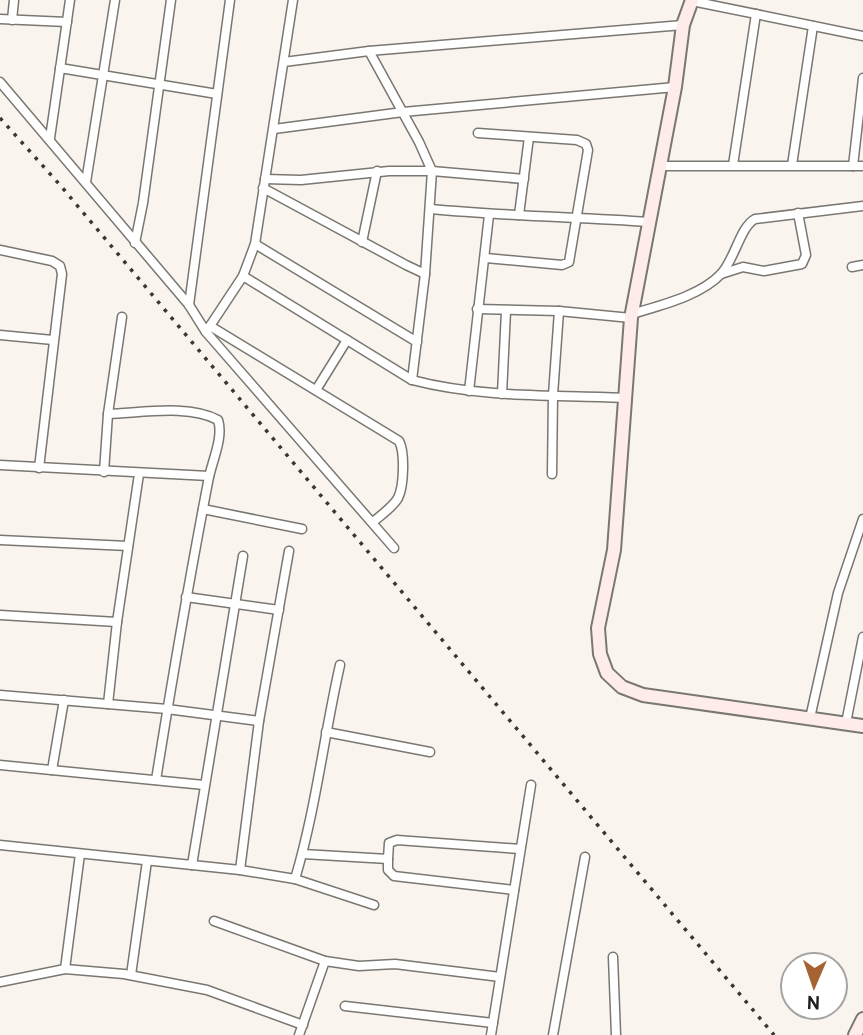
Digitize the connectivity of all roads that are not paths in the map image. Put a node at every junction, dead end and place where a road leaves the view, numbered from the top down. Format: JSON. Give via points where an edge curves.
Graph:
{"nodes":[{"id":1,"x":14,"y":0,"type":"edge"},
{"id":2,"x":70,"y":0,"type":"edge"},
{"id":3,"x":115,"y":0,"type":"edge"},
{"id":4,"x":170,"y":0,"type":"edge"},
{"id":5,"x":230,"y":0,"type":"edge"},
{"id":6,"x":293,"y":0,"type":"edge"},
{"id":7,"x":692,"y":1,"type":"edge"},
{"id":8,"x":756,"y":14,"type":"junction"},
{"id":9,"x":0,"y":19,"type":"edge"},
{"id":10,"x":12,"y":20,"type":"junction"},
{"id":11,"x":67,"y":22,"type":"junction"},
{"id":12,"x":683,"y":25,"type":"junction"},
{"id":13,"x":813,"y":26,"type":"junction"},
{"id":14,"x":863,"y":36,"type":"edge"},
{"id":15,"x":369,"y":51,"type":"junction"},
{"id":16,"x":284,"y":62,"type":"junction"},
{"id":17,"x":60,"y":68,"type":"junction"},
{"id":18,"x":103,"y":76,"type":"junction"},
{"id":19,"x":863,"y":78,"type":"edge"},
{"id":20,"x":0,"y":82,"type":"edge"},
{"id":21,"x":157,"y":85,"type":"junction"},
{"id":22,"x":675,"y":87,"type":"junction"},
{"id":23,"x":217,"y":94,"type":"junction"},
{"id":24,"x":403,"y":112,"type":"junction"},
{"id":25,"x":860,"y":122,"type":"edge"},
{"id":26,"x":274,"y":129,"type":"junction"},
{"id":27,"x":478,"y":133,"type":"dead end"},
{"id":28,"x":529,"y":137,"type":"junction"},
{"id":29,"x":50,"y":138,"type":"junction"},
{"id":30,"x":733,"y":165,"type":"junction"},
{"id":31,"x":792,"y":165,"type":"junction"},
{"id":32,"x":660,"y":166,"type":"junction"},
{"id":33,"x":858,"y":166,"type":"edge"},
{"id":34,"x":377,"y":171,"type":"junction"},
{"id":35,"x":432,"y":171,"type":"junction"},
{"id":36,"x":524,"y":178,"type":"junction"},
{"id":37,"x":86,"y":182,"type":"junction"},
{"id":38,"x":264,"y":184,"type":"junction"},
{"id":39,"x":863,"y":206,"type":"edge"},
{"id":40,"x":431,"y":209,"type":"junction"},
{"id":41,"x":798,"y":213,"type":"junction"},
{"id":42,"x":489,"y":215,"type":"junction"},
{"id":43,"x":519,"y":215,"type":"junction"},
{"id":44,"x":578,"y":217,"type":"junction"},
{"id":45,"x":649,"y":222,"type":"junction"},
{"id":46,"x":362,"y":242,"type":"junction"},
{"id":47,"x":135,"y":243,"type":"junction"},
{"id":48,"x":255,"y":244,"type":"junction"},
{"id":49,"x":0,"y":250,"type":"edge"},
{"id":50,"x":486,"y":258,"type":"junction"},
{"id":51,"x":863,"y":265,"type":"edge"},
{"id":52,"x":852,"y":267,"type":"dead end"},
{"id":53,"x":425,"y":274,"type":"junction"},
{"id":54,"x":721,"y":274,"type":"junction"},
{"id":55,"x":243,"y":276,"type":"junction"},
{"id":56,"x":190,"y":305,"type":"junction"},
{"id":57,"x":477,"y":309,"type":"junction"},
{"id":58,"x":506,"y":311,"type":"junction"},
{"id":59,"x":559,"y":311,"type":"junction"},
{"id":60,"x":631,"y":316,"type":"junction"},
{"id":61,"x":122,"y":317,"type":"dead end"},
{"id":62,"x":208,"y":329,"type":"junction"},
{"id":63,"x":0,"y":335,"type":"edge"},
{"id":64,"x":53,"y":340,"type":"junction"},
{"id":65,"x":347,"y":340,"type":"junction"},
{"id":66,"x":417,"y":342,"type":"junction"},
{"id":67,"x":412,"y":380,"type":"junction"},
{"id":68,"x":316,"y":390,"type":"junction"},
{"id":69,"x":469,"y":391,"type":"junction"},
{"id":70,"x":502,"y":394,"type":"junction"},
{"id":71,"x":553,"y":395,"type":"junction"},
{"id":72,"x":626,"y":398,"type":"junction"},
{"id":73,"x":108,"y":414,"type":"junction"},
{"id":74,"x":0,"y":465,"type":"edge"},
{"id":75,"x":39,"y":468,"type":"junction"},
{"id":76,"x":104,"y":472,"type":"junction"},
{"id":77,"x":139,"y":474,"type":"junction"},
{"id":78,"x":552,"y":474,"type":"dead end"},
{"id":79,"x":209,"y":477,"type":"junction"},
{"id":80,"x":202,"y":509,"type":"junction"},
{"id":81,"x":863,"y":519,"type":"edge"},
{"id":82,"x":373,"y":522,"type":"junction"},
{"id":83,"x":302,"y":528,"type":"dead end"},
{"id":84,"x":0,"y":540,"type":"edge"},
{"id":85,"x":128,"y":546,"type":"junction"},
{"id":86,"x":394,"y":548,"type":"dead end"},
{"id":87,"x":289,"y":551,"type":"dead end"},
{"id":88,"x":243,"y":556,"type":"dead end"},
{"id":89,"x":186,"y":597,"type":"junction"},
{"id":90,"x":234,"y":604,"type":"junction"},
{"id":91,"x":279,"y":610,"type":"junction"},
{"id":92,"x":0,"y":615,"type":"edge"},
{"id":93,"x":117,"y":622,"type":"junction"},
{"id":94,"x":863,"y":639,"type":"edge"},
{"id":95,"x":340,"y":665,"type":"dead end"},
{"id":96,"x":0,"y":695,"type":"edge"},
{"id":97,"x":64,"y":700,"type":"junction"},
{"id":98,"x":108,"y":704,"type":"junction"},
{"id":99,"x":167,"y":709,"type":"junction"},
{"id":100,"x":218,"y":715,"type":"junction"},
{"id":101,"x":810,"y":718,"type":"junction"},
{"id":102,"x":260,"y":721,"type":"junction"},
{"id":103,"x":846,"y":723,"type":"junction"},
{"id":104,"x":863,"y":726,"type":"edge"},
{"id":105,"x":326,"y":732,"type":"junction"},
{"id":106,"x":430,"y":752,"type":"dead end"},
{"id":107,"x":0,"y":765,"type":"edge"},
{"id":108,"x":52,"y":770,"type":"junction"},
{"id":109,"x":156,"y":780,"type":"junction"},
{"id":110,"x":204,"y":785,"type":"junction"},
{"id":111,"x":531,"y":785,"type":"dead end"},
{"id":112,"x":0,"y":845,"type":"edge"},
{"id":113,"x":520,"y":849,"type":"junction"},
{"id":114,"x":303,"y":853,"type":"junction"},
{"id":115,"x":79,"y":854,"type":"junction"},
{"id":116,"x":585,"y":858,"type":"dead end"},
{"id":117,"x":388,"y":859,"type":"junction"},
{"id":118,"x":148,"y":861,"type":"junction"},
{"id":119,"x":192,"y":865,"type":"junction"},
{"id":120,"x":240,"y":870,"type":"junction"},
{"id":121,"x":295,"y":878,"type":"junction"},
{"id":122,"x":514,"y":890,"type":"junction"},
{"id":123,"x":374,"y":905,"type":"dead end"},
{"id":124,"x":214,"y":921,"type":"dead end"},
{"id":125,"x":612,"y":957,"type":"dead end"},
{"id":126,"x":325,"y":961,"type":"junction"},
{"id":127,"x":65,"y":970,"type":"junction"},
{"id":128,"x":131,"y":975,"type":"junction"},
{"id":129,"x":500,"y":976,"type":"junction"},
{"id":130,"x":0,"y":982,"type":"edge"},
{"id":131,"x":345,"y":1006,"type":"dead end"},
{"id":132,"x":863,"y":1019,"type":"edge"},
{"id":133,"x":493,"y":1023,"type":"junction"},
{"id":134,"x":303,"y":1025,"type":"junction"},
{"id":135,"x":299,"y":1035,"type":"edge"},
{"id":136,"x":491,"y":1035,"type":"edge"},
{"id":137,"x":553,"y":1035,"type":"edge"},
{"id":138,"x":616,"y":1035,"type":"edge"},
{"id":139,"x":855,"y":1035,"type":"edge"}],
"edges":[{"from":1,"to":10,"type":"street"},
{"from":2,"to":11,"type":"street"},
{"from":3,"to":18,"type":"street"},
{"from":4,"to":21,"type":"street"},
{"from":5,"to":23,"type":"street"},
{"from":6,"to":16,"type":"street"},
{"from":7,"to":8,"type":"street"},
{"from":7,"to":12,"type":"main road"},
{"from":8,"to":13,"type":"street"},
{"from":8,"to":30,"type":"street"},
{"from":9,"to":10,"type":"street"},
{"from":10,"to":11,"type":"street"},
{"from":11,"to":17,"type":"street"},
{"from":12,"to":15,"type":"street"},
{"from":12,"to":22,"type":"main road"},
{"from":13,"to":14,"type":"street"},
{"from":13,"to":31,"type":"street"},
{"from":15,"to":16,"type":"street"},
{"from":15,"to":24,"type":"street"},
{"from":16,"to":26,"type":"street"},
{"from":17,"to":18,"type":"street"},
{"from":17,"to":29,"type":"street"},
{"from":18,"to":21,"type":"street"},
{"from":18,"to":37,"type":"street"},
{"from":19,"to":25,"type":"street"},
{"from":20,"to":29,"type":"street"},
{"from":21,"to":23,"type":"street"},
{"from":21,"to":47,"type":"street"},
{"from":22,"to":24,"type":"street"},
{"from":22,"to":32,"type":"main road"},
{"from":23,"to":56,"type":"street"},
{"from":24,"to":26,"type":"street"},
{"from":24,"to":35,"type":"street"},
{"from":25,"to":33,"type":"street"},
{"from":26,"to":38,"type":"street"},
{"from":27,"to":28,"type":"street"},
{"from":28,"to":36,"type":"street"},
{"from":28,"to":44,"type":"street","via":[[586,144]]},
{"from":29,"to":37,"type":"street"},
{"from":30,"to":31,"type":"street"},
{"from":30,"to":32,"type":"street"},
{"from":31,"to":33,"type":"street"},
{"from":32,"to":45,"type":"main road"},
{"from":34,"to":35,"type":"street"},
{"from":34,"to":38,"type":"street"},
{"from":34,"to":46,"type":"street"},
{"from":35,"to":36,"type":"street"},
{"from":35,"to":40,"type":"street"},
{"from":36,"to":43,"type":"street"},
{"from":37,"to":47,"type":"street"},
{"from":38,"to":46,"type":"street"},
{"from":38,"to":48,"type":"street"},
{"from":39,"to":41,"type":"street"},
{"from":40,"to":42,"type":"street"},
{"from":40,"to":53,"type":"street"},
{"from":41,"to":54,"type":"street","via":[[748,222],[735,255]]},
{"from":41,"to":54,"type":"street","via":[[806,255],[802,264],[764,271],[743,267]]},
{"from":42,"to":43,"type":"street"},
{"from":42,"to":50,"type":"street"},
{"from":43,"to":44,"type":"street"},
{"from":44,"to":45,"type":"street"},
{"from":44,"to":50,"type":"street","via":[[567,264]]},
{"from":45,"to":60,"type":"main road"},
{"from":46,"to":53,"type":"street"},
{"from":47,"to":56,"type":"street"},
{"from":48,"to":55,"type":"street"},
{"from":48,"to":66,"type":"street"},
{"from":49,"to":64,"type":"street","via":[[60,266]]},
{"from":50,"to":57,"type":"street"},
{"from":51,"to":52,"type":"street"},
{"from":53,"to":66,"type":"street"},
{"from":54,"to":60,"type":"street","via":[[705,287]]},
{"from":55,"to":62,"type":"street"},
{"from":55,"to":65,"type":"street"},
{"from":56,"to":62,"type":"street"},
{"from":57,"to":58,"type":"street"},
{"from":57,"to":69,"type":"street"},
{"from":58,"to":59,"type":"street"},
{"from":58,"to":70,"type":"street"},
{"from":59,"to":60,"type":"street"},
{"from":59,"to":71,"type":"street"},
{"from":60,"to":72,"type":"main road"},
{"from":61,"to":73,"type":"street"},
{"from":62,"to":68,"type":"street"},
{"from":62,"to":82,"type":"street"},
{"from":63,"to":64,"type":"street"},
{"from":64,"to":75,"type":"street"},
{"from":65,"to":67,"type":"street"},
{"from":65,"to":68,"type":"street"},
{"from":66,"to":67,"type":"street"},
{"from":67,"to":69,"type":"street"},
{"from":68,"to":82,"type":"street","via":[[400,441],[404,449],[398,498]]},
{"from":69,"to":70,"type":"street"},
{"from":70,"to":71,"type":"street"},
{"from":71,"to":72,"type":"street"},
{"from":71,"to":78,"type":"street"},
{"from":72,"to":101,"type":"main road","via":[[614,550],[598,628],[607,673],[622,687],[643,695]]},
{"from":73,"to":76,"type":"street"},
{"from":73,"to":79,"type":"street","via":[[189,411],[218,420],[221,428]]},
{"from":74,"to":75,"type":"street"},
{"from":75,"to":76,"type":"street"},
{"from":76,"to":77,"type":"street"},
{"from":77,"to":79,"type":"street"},
{"from":77,"to":85,"type":"street"},
{"from":79,"to":80,"type":"street"},
{"from":80,"to":83,"type":"street"},
{"from":80,"to":89,"type":"street"},
{"from":81,"to":101,"type":"street","via":[[838,593]]},
{"from":82,"to":86,"type":"street"},
{"from":84,"to":85,"type":"street"},
{"from":85,"to":93,"type":"street"},
{"from":87,"to":91,"type":"street"},
{"from":88,"to":90,"type":"street"},
{"from":89,"to":90,"type":"street"},
{"from":89,"to":99,"type":"street"},
{"from":90,"to":91,"type":"street"},
{"from":90,"to":100,"type":"street"},
{"from":91,"to":102,"type":"street"},
{"from":92,"to":93,"type":"street"},
{"from":93,"to":98,"type":"street"},
{"from":94,"to":103,"type":"street"},
{"from":95,"to":105,"type":"street"},
{"from":96,"to":97,"type":"street"},
{"from":97,"to":98,"type":"street"},
{"from":97,"to":108,"type":"street"},
{"from":98,"to":99,"type":"street"},
{"from":99,"to":100,"type":"street"},
{"from":99,"to":109,"type":"street"},
{"from":100,"to":102,"type":"street"},
{"from":100,"to":110,"type":"street"},
{"from":101,"to":103,"type":"main road"},
{"from":102,"to":120,"type":"street"},
{"from":103,"to":104,"type":"main road"},
{"from":105,"to":106,"type":"street"},
{"from":105,"to":114,"type":"street"},
{"from":107,"to":108,"type":"street"},
{"from":108,"to":109,"type":"street"},
{"from":109,"to":110,"type":"street"},
{"from":110,"to":119,"type":"street"},
{"from":111,"to":113,"type":"street"},
{"from":112,"to":115,"type":"street"},
{"from":113,"to":117,"type":"street","via":[[397,840],[389,843]]},
{"from":113,"to":122,"type":"street"},
{"from":114,"to":117,"type":"street"},
{"from":114,"to":121,"type":"street"},
{"from":115,"to":118,"type":"street"},
{"from":115,"to":127,"type":"street"},
{"from":116,"to":137,"type":"street"},
{"from":117,"to":122,"type":"street","via":[[388,870],[394,876]]},
{"from":118,"to":119,"type":"street"},
{"from":118,"to":128,"type":"street"},
{"from":119,"to":120,"type":"street"},
{"from":120,"to":121,"type":"street"},
{"from":121,"to":123,"type":"street"},
{"from":122,"to":129,"type":"street"},
{"from":124,"to":126,"type":"street"},
{"from":125,"to":138,"type":"street"},
{"from":126,"to":129,"type":"street"},
{"from":126,"to":134,"type":"street"},
{"from":127,"to":128,"type":"street"},
{"from":127,"to":130,"type":"street"},
{"from":128,"to":134,"type":"street","via":[[207,990]]},
{"from":129,"to":133,"type":"street"},
{"from":131,"to":133,"type":"street"},
{"from":132,"to":139,"type":"main road"},
{"from":133,"to":136,"type":"street"},
{"from":134,"to":135,"type":"street"}]}
